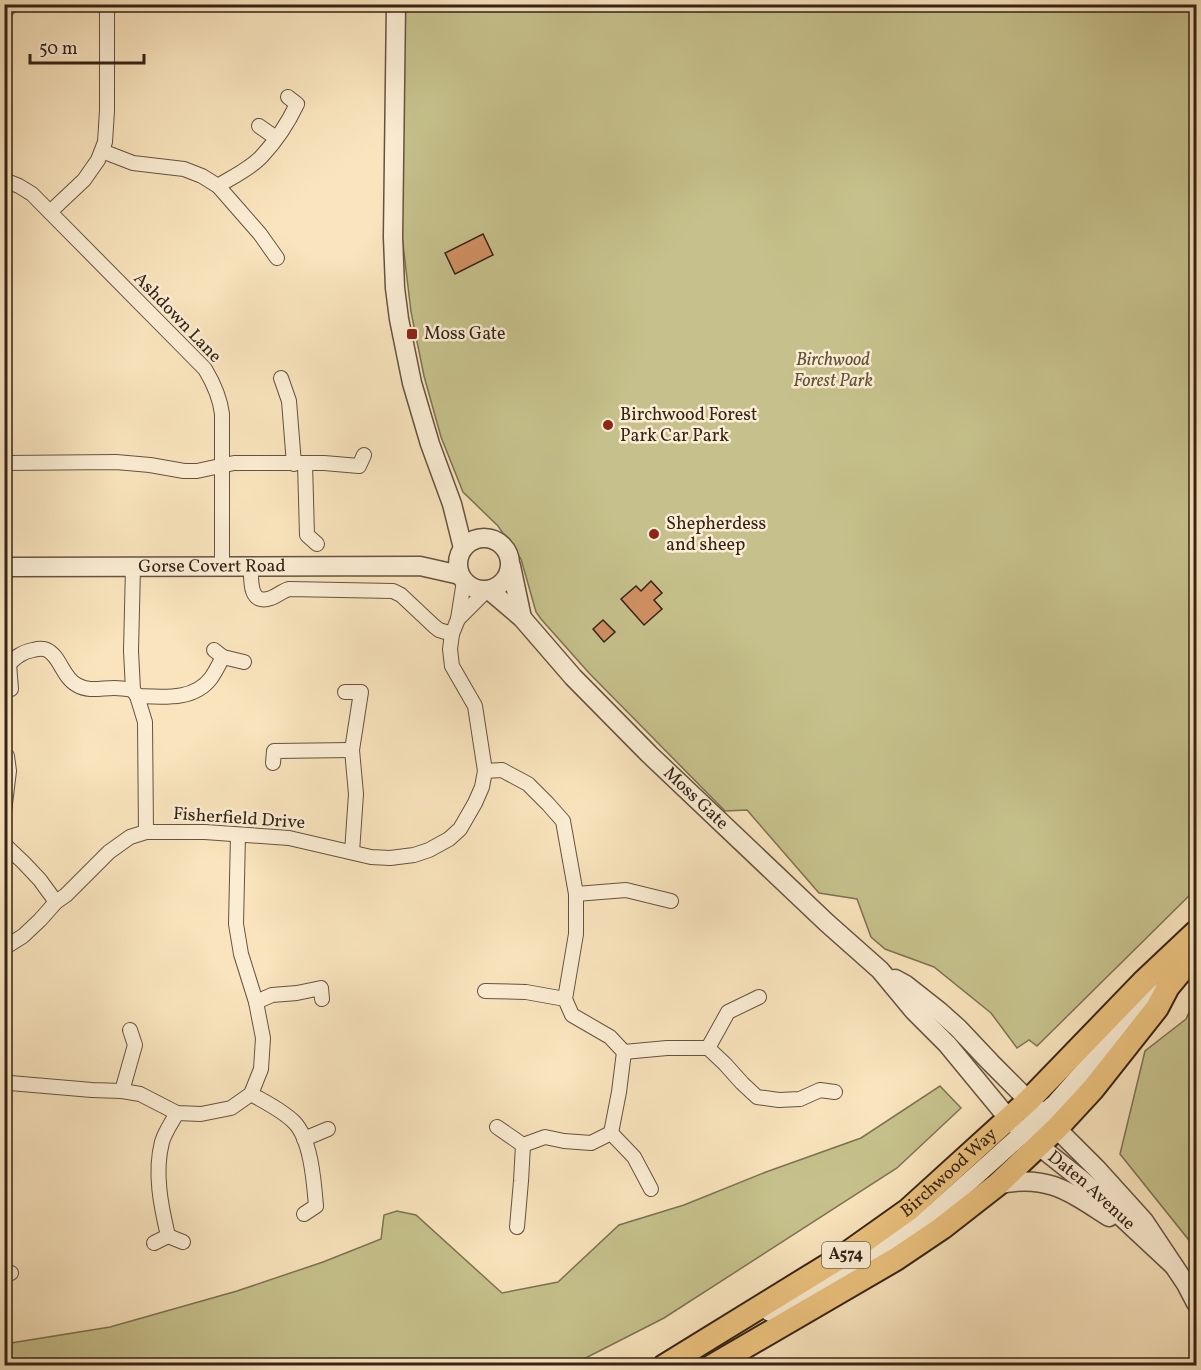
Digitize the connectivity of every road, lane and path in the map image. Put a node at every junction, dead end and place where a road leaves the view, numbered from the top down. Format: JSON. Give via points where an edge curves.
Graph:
{"nodes":[{"id":1,"x":13,"y":4,"type":"edge"},
{"id":2,"x":106,"y":4,"type":"edge"},
{"id":3,"x":396,"y":4,"type":"edge"},
{"id":4,"x":4,"y":12,"type":"edge"},
{"id":5,"x":288,"y":97,"type":"dead end"},
{"id":6,"x":259,"y":126,"type":"dead end"},
{"id":7,"x":276,"y":138,"type":"junction"},
{"id":8,"x":102,"y":151,"type":"junction"},
{"id":9,"x":4,"y":180,"type":"edge"},
{"id":10,"x":218,"y":186,"type":"junction"},
{"id":11,"x":50,"y":212,"type":"junction"},
{"id":12,"x":277,"y":258,"type":"dead end"},
{"id":13,"x":281,"y":378,"type":"dead end"},
{"id":14,"x":364,"y":455,"type":"dead end"},
{"id":15,"x":4,"y":463,"type":"edge"},
{"id":16,"x":299,"y":463,"type":"junction"},
{"id":17,"x":221,"y":467,"type":"junction"},
{"id":18,"x":452,"y":504,"type":"junction"},
{"id":19,"x":485,"y":538,"type":"junction"},
{"id":20,"x":317,"y":544,"type":"dead end"},
{"id":21,"x":462,"y":551,"type":"junction"},
{"id":22,"x":420,"y":566,"type":"junction"},
{"id":23,"x":511,"y":566,"type":"junction"},
{"id":24,"x":4,"y":567,"type":"edge"},
{"id":25,"x":133,"y":567,"type":"junction"},
{"id":26,"x":222,"y":567,"type":"junction"},
{"id":27,"x":251,"y":567,"type":"junction"},
{"id":28,"x":462,"y":578,"type":"junction"},
{"id":29,"x":488,"y":590,"type":"junction"},
{"id":30,"x":522,"y":618,"type":"junction"},
{"id":31,"x":458,"y":619,"type":"junction"},
{"id":32,"x":452,"y":634,"type":"junction"},
{"id":33,"x":244,"y":662,"type":"dead end"},
{"id":34,"x":7,"y":665,"type":"edge"},
{"id":35,"x":11,"y":689,"type":"dead end"},
{"id":36,"x":345,"y":692,"type":"dead end"},
{"id":37,"x":135,"y":693,"type":"junction"},
{"id":38,"x":352,"y":750,"type":"junction"},
{"id":39,"x":8,"y":753,"type":"edge"},
{"id":40,"x":273,"y":763,"type":"dead end"},
{"id":41,"x":485,"y":771,"type":"junction"},
{"id":42,"x":4,"y":813,"type":"edge"},
{"id":43,"x":146,"y":832,"type":"junction"},
{"id":44,"x":238,"y":835,"type":"junction"},
{"id":45,"x":4,"y":844,"type":"edge"},
{"id":46,"x":352,"y":852,"type":"junction"},
{"id":47,"x":576,"y":894,"type":"junction"},
{"id":48,"x":671,"y":901,"type":"dead end"},
{"id":49,"x":56,"y":903,"type":"junction"},
{"id":50,"x":1197,"y":932,"type":"edge"},
{"id":51,"x":4,"y":948,"type":"edge"},
{"id":52,"x":1197,"y":953,"type":"edge"},
{"id":53,"x":880,"y":970,"type":"junction"},
{"id":54,"x":485,"y":991,"type":"dead end"},
{"id":55,"x":759,"y":997,"type":"dead end"},
{"id":56,"x":322,"y":999,"type":"dead end"},
{"id":57,"x":565,"y":999,"type":"junction"},
{"id":58,"x":256,"y":1002,"type":"junction"},
{"id":59,"x":130,"y":1030,"type":"dead end"},
{"id":60,"x":708,"y":1048,"type":"junction"},
{"id":61,"x":624,"y":1052,"type":"junction"},
{"id":62,"x":4,"y":1085,"type":"edge"},
{"id":63,"x":122,"y":1091,"type":"junction"},
{"id":64,"x":835,"y":1092,"type":"dead end"},
{"id":65,"x":251,"y":1094,"type":"junction"},
{"id":66,"x":177,"y":1113,"type":"junction"},
{"id":67,"x":1043,"y":1114,"type":"junction"},
{"id":68,"x":497,"y":1127,"type":"dead end"},
{"id":69,"x":328,"y":1129,"type":"dead end"},
{"id":70,"x":1024,"y":1132,"type":"junction"},
{"id":71,"x":611,"y":1133,"type":"junction"},
{"id":72,"x":303,"y":1139,"type":"junction"},
{"id":73,"x":523,"y":1145,"type":"junction"},
{"id":74,"x":997,"y":1185,"type":"junction"},
{"id":75,"x":651,"y":1189,"type":"dead end"},
{"id":76,"x":304,"y":1214,"type":"dead end"},
{"id":77,"x":517,"y":1227,"type":"dead end"},
{"id":78,"x":168,"y":1236,"type":"junction"},
{"id":79,"x":1146,"y":1240,"type":"junction"},
{"id":80,"x":183,"y":1242,"type":"dead end"},
{"id":81,"x":154,"y":1243,"type":"dead end"},
{"id":82,"x":1173,"y":1265,"type":"junction"},
{"id":83,"x":1197,"y":1303,"type":"edge"},
{"id":84,"x":665,"y":1365,"type":"edge"},
{"id":85,"x":712,"y":1365,"type":"edge"}],
"edges":[{"from":1,"to":4,"type":"street"},
{"from":2,"to":8,"type":"street","via":[[107,133]]},
{"from":3,"to":18,"type":"street","name":"Moss Gate","via":[[393,237],[397,308],[415,393]]},
{"from":5,"to":7,"type":"street","via":[[297,104]]},
{"from":6,"to":7,"type":"street"},
{"from":7,"to":10,"type":"street","via":[[261,157]]},
{"from":8,"to":10,"type":"street","via":[[133,163],[184,169]]},
{"from":8,"to":11,"type":"street","via":[[84,180]]},
{"from":9,"to":11,"type":"street","name":"Ashdown Lane","via":[[32,194]]},
{"from":10,"to":12,"type":"street"},
{"from":11,"to":17,"type":"street","name":"Ashdown Lane","via":[[212,380],[222,414]]},
{"from":13,"to":16,"type":"street","via":[[289,401]]},
{"from":14,"to":16,"type":"street","via":[[359,465]]},
{"from":15,"to":17,"type":"street","via":[[116,462],[184,471]]},
{"from":16,"to":17,"type":"street","via":[[234,463]]},
{"from":16,"to":20,"type":"street","via":[[307,535]]},
{"from":17,"to":26,"type":"street","name":"Ashdown Lane"},
{"from":18,"to":19,"type":"street","name":"Moss Gate"},
{"from":18,"to":21,"type":"street","name":"Moss Gate"},
{"from":19,"to":21,"type":"street","via":[[470,542]]},
{"from":19,"to":23,"type":"street","name":"Moss Gate","via":[[504,546]]},
{"from":21,"to":22,"type":"street","name":"Gorse Covert Road"},
{"from":21,"to":28,"type":"street","name":"Moss Gate","via":[[458,568]]},
{"from":22,"to":27,"type":"street","name":"Gorse Covert Road"},
{"from":22,"to":28,"type":"street","name":"Gorse Covert Road"},
{"from":23,"to":29,"type":"street","via":[[504,582]]},
{"from":23,"to":30,"type":"street","name":"Moss Gate"},
{"from":24,"to":25,"type":"street","name":"Gorse Covert Road"},
{"from":25,"to":26,"type":"street","name":"Gorse Covert Road"},
{"from":25,"to":37,"type":"street","via":[[131,651]]},
{"from":26,"to":27,"type":"street","name":"Gorse Covert Road"},
{"from":27,"to":32,"type":"street","via":[[251,589],[263,599],[289,589],[393,591],[439,630]]},
{"from":28,"to":29,"type":"street","name":"Moss Gate","via":[[475,588]]},
{"from":28,"to":31,"type":"street","name":"Fisherfield Drive"},
{"from":29,"to":30,"type":"street","name":"Moss Gate"},
{"from":29,"to":31,"type":"street","name":"Fisherfield Drive"},
{"from":30,"to":53,"type":"street","name":"Moss Gate","via":[[573,677],[650,754]]},
{"from":31,"to":32,"type":"street","name":"Fisherfield Drive"},
{"from":32,"to":41,"type":"street","name":"Fisherfield Drive","via":[[452,666],[475,706]]},
{"from":33,"to":37,"type":"street","via":[[219,654],[210,679],[189,694],[175,697]]},
{"from":34,"to":35,"type":"street"},
{"from":34,"to":37,"type":"street","via":[[26,651],[47,650],[76,685]]},
{"from":36,"to":38,"type":"street","via":[[361,692]]},
{"from":37,"to":43,"type":"street","via":[[145,722]]},
{"from":38,"to":40,"type":"street","via":[[274,751]]},
{"from":38,"to":46,"type":"street","via":[[356,794]]},
{"from":39,"to":42,"type":"street"},
{"from":41,"to":46,"type":"street","name":"Fisherfield Drive","via":[[475,803],[460,829],[449,839],[414,855],[390,858]]},
{"from":41,"to":47,"type":"street","via":[[502,770],[528,784],[563,821]]},
{"from":43,"to":44,"type":"street","name":"Fisherfield Drive"},
{"from":43,"to":49,"type":"street","name":"Fisherfield Drive","via":[[130,837],[109,852]]},
{"from":44,"to":46,"type":"street","name":"Fisherfield Drive","via":[[289,838]]},
{"from":44,"to":58,"type":"street","via":[[236,924]]},
{"from":45,"to":49,"type":"street","via":[[40,880]]},
{"from":47,"to":48,"type":"street","via":[[626,890]]},
{"from":47,"to":57,"type":"street","via":[[576,934]]},
{"from":49,"to":51,"type":"street","name":"Fisherfield Drive","via":[[23,936]]},
{"from":50,"to":67,"type":"main road","name":"Birchwood Way","number":"A574","via":[[1144,981]]},
{"from":52,"to":67,"type":"main road","name":"Birchwood Way","number":"A574","via":[[1093,1089]]},
{"from":53,"to":67,"type":"street","name":"Moss Gate","via":[[939,1011]]},
{"from":53,"to":70,"type":"street","name":"Moss Gate"},
{"from":54,"to":57,"type":"street","via":[[526,992]]},
{"from":55,"to":60,"type":"street","via":[[728,1012]]},
{"from":56,"to":58,"type":"street","via":[[321,988],[272,994]]},
{"from":57,"to":61,"type":"street","via":[[572,1015],[610,1037]]},
{"from":58,"to":65,"type":"street","via":[[263,1038],[261,1069]]},
{"from":59,"to":63,"type":"street","via":[[135,1045]]},
{"from":60,"to":61,"type":"street"},
{"from":60,"to":64,"type":"street","via":[[757,1097],[801,1099],[820,1090]]},
{"from":61,"to":71,"type":"street"},
{"from":62,"to":63,"type":"street"},
{"from":63,"to":66,"type":"street","via":[[140,1094]]},
{"from":65,"to":66,"type":"street","via":[[231,1108],[201,1114]]},
{"from":65,"to":72,"type":"street","via":[[295,1122]]},
{"from":66,"to":78,"type":"street","via":[[163,1141],[158,1166],[160,1204]]},
{"from":67,"to":70,"type":"main road","name":"Birchwood Way","number":"A574"},
{"from":67,"to":70,"type":"main road","name":"Birchwood Way","number":"A574"},
{"from":67,"to":82,"type":"street","name":"Daten Avenue","via":[[1144,1221]]},
{"from":68,"to":73,"type":"street"},
{"from":69,"to":72,"type":"street"},
{"from":70,"to":74,"type":"main road","name":"Birchwood Way","number":"A574"},
{"from":70,"to":79,"type":"street","name":"Daten Avenue"},
{"from":70,"to":84,"type":"main road","name":"Birchwood Way","number":"A574","via":[[846,1254]]},
{"from":71,"to":73,"type":"street","via":[[591,1143],[545,1137]]},
{"from":71,"to":75,"type":"street","via":[[634,1157]]},
{"from":72,"to":76,"type":"street","via":[[313,1170],[316,1206]]},
{"from":73,"to":77,"type":"street"},
{"from":74,"to":79,"type":"street","via":[[1031,1181],[1054,1185]]},
{"from":74,"to":85,"type":"main road","name":"Birchwood Way","number":"A574","via":[[896,1259]]},
{"from":78,"to":80,"type":"street"},
{"from":78,"to":81,"type":"street"},
{"from":79,"to":82,"type":"street","name":"Daten Avenue"},
{"from":82,"to":83,"type":"street","name":"Daten Avenue"}]}
